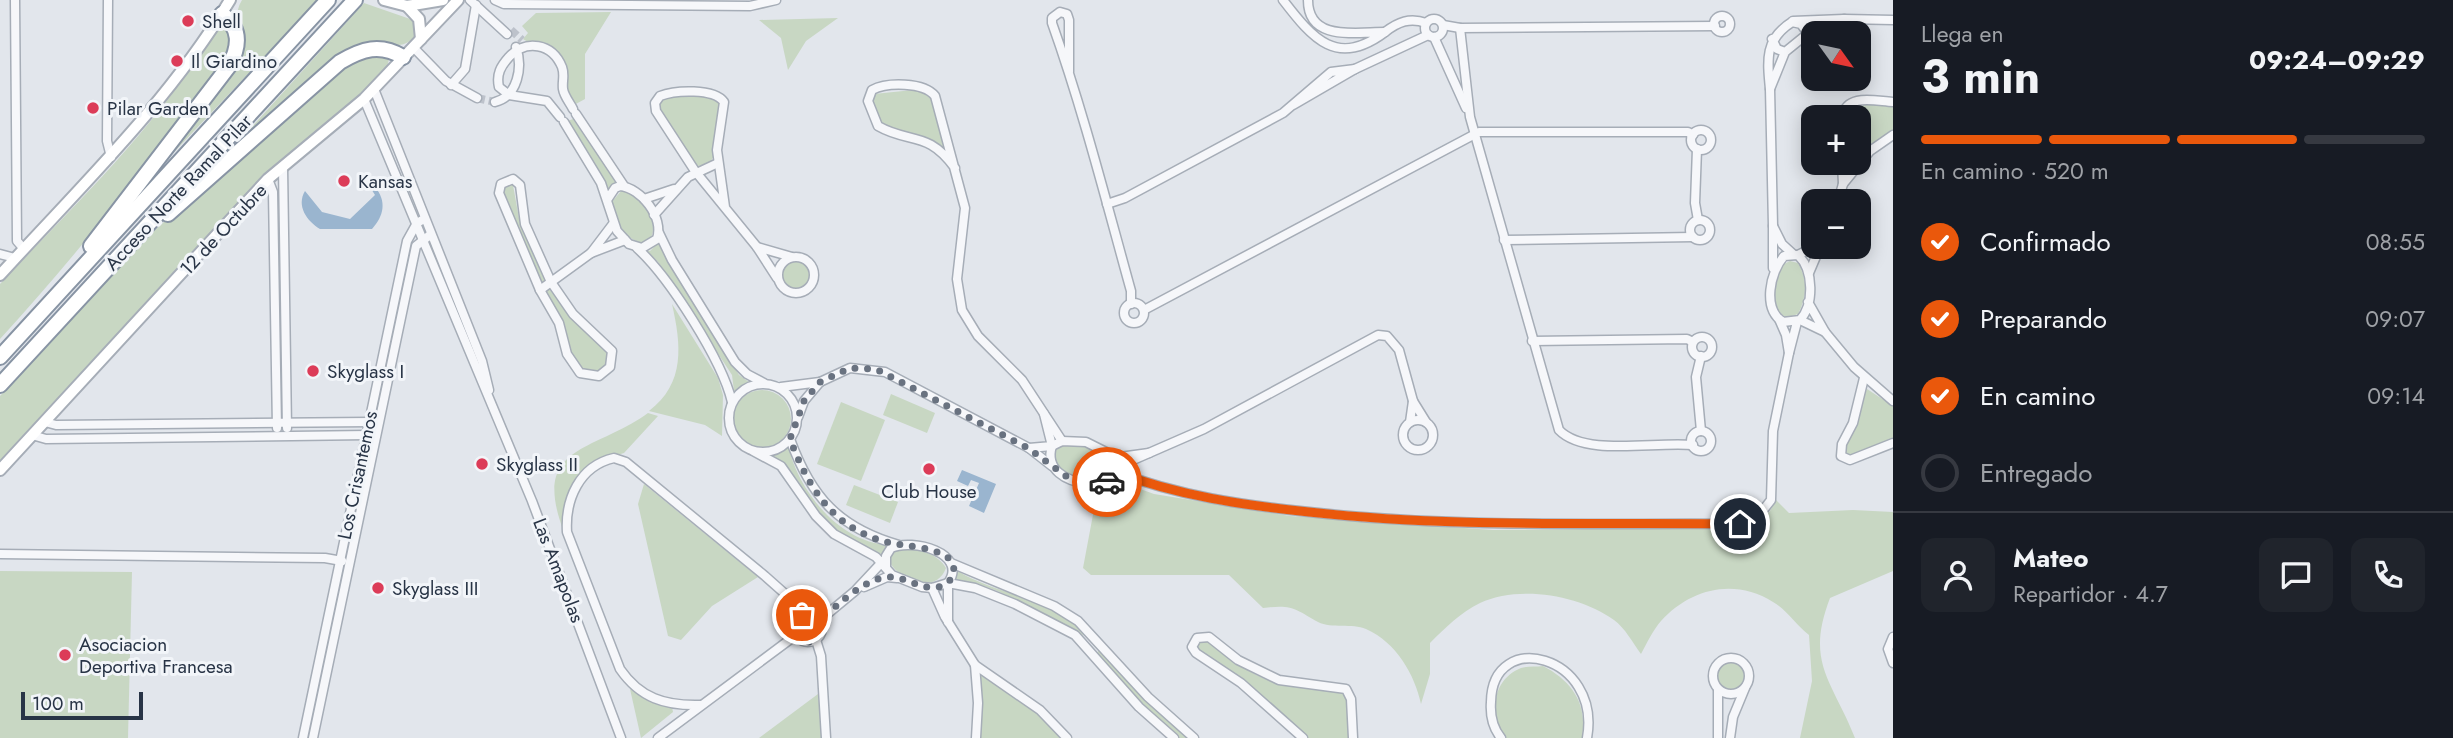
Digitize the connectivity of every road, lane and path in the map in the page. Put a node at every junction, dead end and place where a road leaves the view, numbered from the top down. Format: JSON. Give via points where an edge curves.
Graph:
{"nodes":[{"id":1,"x":15,"y":0,"type":"edge"},
{"id":2,"x":108,"y":0,"type":"edge"},
{"id":3,"x":230,"y":0,"type":"edge"},
{"id":4,"x":328,"y":0,"type":"edge"},
{"id":5,"x":355,"y":0,"type":"edge"},
{"id":6,"x":443,"y":0,"type":"edge"},
{"id":7,"x":458,"y":0,"type":"edge"},
{"id":8,"x":495,"y":0,"type":"edge"},
{"id":9,"x":776,"y":0,"type":"edge"},
{"id":10,"x":1283,"y":0,"type":"edge"},
{"id":11,"x":1308,"y":0,"type":"edge"},
{"id":12,"x":387,"y":1,"type":"edge"},
{"id":13,"x":477,"y":5,"type":"edge"},
{"id":14,"x":407,"y":6,"type":"junction"},
{"id":15,"x":222,"y":13,"type":"junction"},
{"id":16,"x":1844,"y":19,"type":"junction"},
{"id":17,"x":1893,"y":20,"type":"edge"},
{"id":18,"x":1840,"y":21,"type":"edge"},
{"id":19,"x":1792,"y":22,"type":"junction"},
{"id":20,"x":1426,"y":23,"type":"junction"},
{"id":21,"x":1443,"y":25,"type":"junction"},
{"id":22,"x":1715,"y":26,"type":"dead end"},
{"id":23,"x":1801,"y":26,"type":"edge"},
{"id":24,"x":1460,"y":28,"type":"junction"},
{"id":25,"x":509,"y":32,"type":"tunnel mouth"},
{"id":26,"x":1385,"y":32,"type":"junction"},
{"id":27,"x":1431,"y":36,"type":"junction"},
{"id":28,"x":1772,"y":39,"type":"junction"},
{"id":29,"x":1801,"y":40,"type":"edge"},
{"id":30,"x":520,"y":44,"type":"junction"},
{"id":31,"x":412,"y":48,"type":"junction"},
{"id":32,"x":1785,"y":52,"type":"junction"},
{"id":33,"x":1069,"y":72,"type":"junction"},
{"id":34,"x":451,"y":85,"type":"junction"},
{"id":35,"x":563,"y":87,"type":"junction"},
{"id":36,"x":374,"y":89,"type":"junction"},
{"id":37,"x":1770,"y":89,"type":"junction"},
{"id":38,"x":509,"y":95,"type":"junction"},
{"id":39,"x":477,"y":98,"type":"tunnel mouth"},
{"id":40,"x":363,"y":99,"type":"junction"},
{"id":41,"x":495,"y":100,"type":"tunnel mouth"},
{"id":42,"x":547,"y":101,"type":"junction"},
{"id":43,"x":1893,"y":102,"type":"edge"},
{"id":44,"x":1848,"y":105,"type":"edge"},
{"id":45,"x":1470,"y":117,"type":"junction"},
{"id":46,"x":1475,"y":134,"type":"junction"},
{"id":47,"x":1693,"y":135,"type":"junction"},
{"id":48,"x":1893,"y":135,"type":"edge"},
{"id":49,"x":1697,"y":149,"type":"junction"},
{"id":50,"x":111,"y":157,"type":"junction"},
{"id":51,"x":718,"y":163,"type":"junction"},
{"id":52,"x":283,"y":167,"type":"junction"},
{"id":53,"x":955,"y":168,"type":"junction"},
{"id":54,"x":695,"y":171,"type":"junction"},
{"id":55,"x":1843,"y":175,"type":"edge"},
{"id":56,"x":268,"y":180,"type":"junction"},
{"id":57,"x":1843,"y":184,"type":"junction"},
{"id":58,"x":624,"y":186,"type":"junction"},
{"id":59,"x":677,"y":187,"type":"junction"},
{"id":60,"x":1842,"y":189,"type":"edge"},
{"id":61,"x":644,"y":199,"type":"junction"},
{"id":62,"x":607,"y":200,"type":"junction"},
{"id":63,"x":1107,"y":204,"type":"junction"},
{"id":64,"x":725,"y":207,"type":"junction"},
{"id":65,"x":654,"y":215,"type":"junction"},
{"id":66,"x":1698,"y":220,"type":"junction"},
{"id":67,"x":420,"y":221,"type":"junction"},
{"id":68,"x":613,"y":224,"type":"junction"},
{"id":69,"x":1773,"y":226,"type":"junction"},
{"id":70,"x":659,"y":233,"type":"junction"},
{"id":71,"x":426,"y":237,"type":"junction"},
{"id":72,"x":1693,"y":237,"type":"junction"},
{"id":73,"x":625,"y":240,"type":"junction"},
{"id":74,"x":1504,"y":240,"type":"junction"},
{"id":75,"x":635,"y":246,"type":"junction"},
{"id":76,"x":757,"y":247,"type":"junction"},
{"id":77,"x":24,"y":249,"type":"junction"},
{"id":78,"x":1801,"y":252,"type":"edge"},
{"id":79,"x":591,"y":253,"type":"junction"},
{"id":80,"x":0,"y":254,"type":"edge"},
{"id":81,"x":1796,"y":254,"type":"junction"},
{"id":82,"x":792,"y":257,"type":"junction"},
{"id":83,"x":15,"y":258,"type":"junction"},
{"id":84,"x":1815,"y":259,"type":"edge"},
{"id":85,"x":105,"y":271,"type":"junction"},
{"id":86,"x":1809,"y":273,"type":"junction"},
{"id":87,"x":1772,"y":274,"type":"junction"},
{"id":88,"x":0,"y":275,"type":"edge"},
{"id":89,"x":778,"y":279,"type":"junction"},
{"id":90,"x":551,"y":282,"type":"junction"},
{"id":91,"x":540,"y":289,"type":"junction"},
{"id":92,"x":1808,"y":302,"type":"junction"},
{"id":93,"x":1131,"y":304,"type":"junction"},
{"id":94,"x":1144,"y":310,"type":"junction"},
{"id":95,"x":1779,"y":319,"type":"junction"},
{"id":96,"x":1798,"y":321,"type":"junction"},
{"id":97,"x":28,"y":327,"type":"junction"},
{"id":98,"x":393,"y":328,"type":"junction"},
{"id":99,"x":1825,"y":332,"type":"junction"},
{"id":100,"x":1532,"y":341,"type":"junction"},
{"id":101,"x":1693,"y":342,"type":"junction"},
{"id":102,"x":1789,"y":353,"type":"junction"},
{"id":103,"x":1700,"y":356,"type":"junction"},
{"id":104,"x":0,"y":357,"type":"edge"},
{"id":105,"x":1864,"y":378,"type":"junction"},
{"id":106,"x":820,"y":382,"type":"junction"},
{"id":107,"x":767,"y":384,"type":"junction"},
{"id":108,"x":0,"y":385,"type":"edge"},
{"id":109,"x":777,"y":387,"type":"junction"},
{"id":110,"x":1413,"y":401,"type":"junction"},
{"id":111,"x":1893,"y":401,"type":"edge"},
{"id":112,"x":732,"y":402,"type":"junction"},
{"id":113,"x":1044,"y":414,"type":"junction"},
{"id":114,"x":797,"y":420,"type":"junction"},
{"id":115,"x":45,"y":422,"type":"junction"},
{"id":116,"x":287,"y":422,"type":"junction"},
{"id":117,"x":373,"y":422,"type":"junction"},
{"id":118,"x":1410,"y":422,"type":"junction"},
{"id":119,"x":1426,"y":422,"type":"junction"},
{"id":120,"x":277,"y":423,"type":"junction"},
{"id":121,"x":116,"y":425,"type":"junction"},
{"id":122,"x":1700,"y":431,"type":"junction"},
{"id":123,"x":282,"y":434,"type":"junction"},
{"id":124,"x":32,"y":435,"type":"junction"},
{"id":125,"x":365,"y":435,"type":"junction"},
{"id":126,"x":375,"y":436,"type":"junction"},
{"id":127,"x":117,"y":438,"type":"junction"},
{"id":128,"x":790,"y":439,"type":"junction"},
{"id":129,"x":1062,"y":441,"type":"junction"},
{"id":130,"x":1893,"y":443,"type":"edge"},
{"id":131,"x":1693,"y":445,"type":"junction"},
{"id":132,"x":1052,"y":446,"type":"junction"},
{"id":133,"x":1028,"y":448,"type":"junction"},
{"id":134,"x":753,"y":451,"type":"junction"},
{"id":135,"x":1149,"y":453,"type":"junction"},
{"id":136,"x":1112,"y":455,"type":"junction"},
{"id":137,"x":1052,"y":466,"type":"junction"},
{"id":138,"x":0,"y":470,"type":"edge"},
{"id":139,"x":1117,"y":470,"type":"junction"},
{"id":140,"x":899,"y":545,"type":"junction"},
{"id":141,"x":0,"y":554,"type":"edge"},
{"id":142,"x":344,"y":562,"type":"junction"},
{"id":143,"x":885,"y":562,"type":"junction"},
{"id":144,"x":951,"y":562,"type":"junction"},
{"id":145,"x":897,"y":578,"type":"junction"},
{"id":146,"x":948,"y":583,"type":"junction"},
{"id":147,"x":932,"y":588,"type":"junction"},
{"id":148,"x":855,"y":591,"type":"junction"},
{"id":149,"x":802,"y":615,"type":"junction"},
{"id":150,"x":820,"y":620,"type":"junction"},
{"id":151,"x":948,"y":622,"type":"junction"},
{"id":152,"x":796,"y":635,"type":"junction"},
{"id":153,"x":1893,"y":637,"type":"edge"},
{"id":154,"x":816,"y":640,"type":"junction"},
{"id":155,"x":1098,"y":640,"type":"junction"},
{"id":156,"x":1089,"y":649,"type":"junction"},
{"id":157,"x":1893,"y":663,"type":"edge"},
{"id":158,"x":975,"y":665,"type":"junction"},
{"id":159,"x":1746,"y":685,"type":"junction"},
{"id":160,"x":1718,"y":690,"type":"junction"},
{"id":161,"x":700,"y":705,"type":"junction"},
{"id":162,"x":309,"y":735,"type":"edge"},
{"id":163,"x":621,"y":738,"type":"edge"},
{"id":164,"x":658,"y":738,"type":"edge"},
{"id":165,"x":826,"y":738,"type":"edge"},
{"id":166,"x":976,"y":738,"type":"edge"},
{"id":167,"x":1068,"y":738,"type":"edge"},
{"id":168,"x":1174,"y":738,"type":"edge"},
{"id":169,"x":1194,"y":738,"type":"edge"},
{"id":170,"x":1303,"y":738,"type":"edge"},
{"id":171,"x":1353,"y":738,"type":"edge"},
{"id":172,"x":1501,"y":738,"type":"edge"},
{"id":173,"x":1587,"y":738,"type":"edge"},
{"id":174,"x":1718,"y":738,"type":"edge"},
{"id":175,"x":1730,"y":738,"type":"edge"}],
"edges":[{"from":1,"to":77,"type":"street","via":[[17,241]]},
{"from":2,"to":50,"type":"street","via":[[107,141]]},
{"from":3,"to":15,"type":"street"},
{"from":4,"to":97,"type":"highway","name":"Acceso Norte Ramal Pilar"},
{"from":5,"to":85,"type":"highway","name":"Acceso Norte Ramal Pilar"},
{"from":6,"to":14,"type":"street"},
{"from":7,"to":31,"type":"street","name":"12 de Octubre"},
{"from":8,"to":9,"type":"street","via":[[504,4],[736,6]]},
{"from":10,"to":26,"type":"street","via":[[1307,32],[1323,44],[1364,47]]},
{"from":11,"to":26,"type":"street","via":[[1316,24],[1331,33]]},
{"from":12,"to":14,"type":"street"},
{"from":13,"to":25,"type":"street"},
{"from":13,"to":34,"type":"street","via":[[465,69]]},
{"from":14,"to":31,"type":"street","via":[[419,19]]},
{"from":15,"to":50,"type":"street","via":[[185,69]]},
{"from":15,"to":97,"type":"highway","via":[[235,27],[238,39],[226,72]]},
{"from":16,"to":17,"type":"street"},
{"from":16,"to":18,"type":"street"},
{"from":16,"to":19,"type":"street"},
{"from":19,"to":23,"type":"street"},
{"from":19,"to":28,"type":"street"},
{"from":20,"to":21,"type":"street","via":[[1434,18]]},
{"from":20,"to":26,"type":"street","via":[[1407,20]]},
{"from":20,"to":27,"type":"street"},
{"from":21,"to":24,"type":"street"},
{"from":21,"to":27,"type":"street","via":[[1441,33]]},
{"from":22,"to":24,"type":"street"},
{"from":24,"to":45,"type":"street"},
{"from":27,"to":45,"type":"street"},
{"from":27,"to":63,"type":"street","via":[[1355,69]]},
{"from":28,"to":32,"type":"street","via":[[1777,49]]},
{"from":28,"to":37,"type":"street","via":[[1766,59]]},
{"from":29,"to":32,"type":"street"},
{"from":30,"to":35,"type":"street","via":[[546,49],[557,59],[564,74]]},
{"from":30,"to":38,"type":"street","via":[[520,69]]},
{"from":30,"to":38,"type":"street","via":[[498,76],[499,87]]},
{"from":31,"to":34,"type":"street"},
{"from":31,"to":36,"type":"street","name":"12 de Octubre"},
{"from":31,"to":85,"type":"highway","via":[[378,48],[340,62]]},
{"from":32,"to":37,"type":"street"},
{"from":33,"to":33,"type":"street","via":[[1069,20],[1060,12],[1052,23]]},
{"from":33,"to":63,"type":"street"},
{"from":34,"to":39,"type":"street"},
{"from":35,"to":42,"type":"street"},
{"from":35,"to":58,"type":"street"},
{"from":36,"to":40,"type":"street","name":"12 de Octubre"},
{"from":36,"to":67,"type":"street","name":"Las Amapolas"},
{"from":37,"to":69,"type":"street"},
{"from":38,"to":41,"type":"street"},
{"from":38,"to":42,"type":"street"},
{"from":40,"to":52,"type":"street","name":"12 de Octubre"},
{"from":40,"to":67,"type":"street","name":"Las Amapolas"},
{"from":42,"to":62,"type":"street"},
{"from":43,"to":44,"type":"street","via":[[1853,101]]},
{"from":45,"to":46,"type":"street"},
{"from":46,"to":47,"type":"street"},
{"from":46,"to":74,"type":"street"},
{"from":46,"to":94,"type":"street"},
{"from":47,"to":49,"type":"street"},
{"from":47,"to":49,"type":"street","via":[[1704,131],[1710,137],[1709,146]]},
{"from":48,"to":57,"type":"street","via":[[1870,151]]},
{"from":49,"to":66,"type":"street"},
{"from":50,"to":77,"type":"street"},
{"from":51,"to":54,"type":"street"},
{"from":51,"to":54,"type":"street","via":[[725,106],[721,97],[710,93],[660,96],[656,111]]},
{"from":51,"to":64,"type":"street"},
{"from":52,"to":56,"type":"street","name":"12 de Octubre"},
{"from":52,"to":116,"type":"street"},
{"from":53,"to":53,"type":"street","via":[[933,92],[919,86],[872,90],[868,101],[878,126],[925,141]]},
{"from":53,"to":113,"type":"street","via":[[966,218],[957,279],[962,310],[978,336],[1022,380]]},
{"from":54,"to":59,"type":"street"},
{"from":54,"to":64,"type":"street"},
{"from":55,"to":57,"type":"street"},
{"from":56,"to":115,"type":"street","name":"12 de Octubre"},
{"from":56,"to":120,"type":"street","via":[[273,192]]},
{"from":57,"to":60,"type":"street"},
{"from":58,"to":61,"type":"street"},
{"from":58,"to":62,"type":"street","via":[[615,188]]},
{"from":59,"to":61,"type":"street"},
{"from":59,"to":65,"type":"street"},
{"from":61,"to":65,"type":"street"},
{"from":62,"to":68,"type":"street"},
{"from":63,"to":93,"type":"street"},
{"from":64,"to":76,"type":"street"},
{"from":65,"to":70,"type":"street"},
{"from":66,"to":72,"type":"street","via":[[1690,228]]},
{"from":66,"to":72,"type":"street","via":[[1707,224],[1709,233],[1702,240]]},
{"from":67,"to":71,"type":"street","name":"Las Amapolas"},
{"from":67,"to":98,"type":"street","name":"Los Crisantemos","via":[[407,241]]},
{"from":68,"to":73,"type":"street"},
{"from":68,"to":79,"type":"street"},
{"from":69,"to":81,"type":"street","via":[[1782,244]]},
{"from":69,"to":87,"type":"street"},
{"from":70,"to":75,"type":"street","via":[[647,247]]},
{"from":70,"to":107,"type":"street","via":[[735,362]]},
{"from":71,"to":98,"type":"street","name":"Los Crisantemos","via":[[416,246]]},
{"from":71,"to":163,"type":"street","name":"Las Amapolas"},
{"from":72,"to":74,"type":"street"},
{"from":73,"to":75,"type":"street"},
{"from":73,"to":79,"type":"street"},
{"from":74,"to":100,"type":"street"},
{"from":75,"to":112,"type":"street","via":[[658,270],[724,374]]},
{"from":76,"to":82,"type":"street"},
{"from":76,"to":89,"type":"street"},
{"from":77,"to":83,"type":"street"},
{"from":78,"to":81,"type":"street"},
{"from":79,"to":90,"type":"street"},
{"from":80,"to":83,"type":"street"},
{"from":81,"to":86,"type":"street"},
{"from":81,"to":87,"type":"street","via":[[1784,256]]},
{"from":82,"to":89,"type":"street","via":[[782,263]]},
{"from":82,"to":89,"type":"street","via":[[803,258],[812,266],[810,287],[794,294]]},
{"from":83,"to":88,"type":"street"},
{"from":84,"to":86,"type":"street"},
{"from":85,"to":108,"type":"highway","name":"Acceso Norte Ramal Pilar"},
{"from":86,"to":92,"type":"street"},
{"from":87,"to":95,"type":"street","via":[[1771,299]]},
{"from":90,"to":91,"type":"street"},
{"from":90,"to":91,"type":"street","via":[[573,314],[610,346],[612,362],[603,374],[589,377],[576,369]]},
{"from":90,"to":91,"type":"street","via":[[525,224],[520,185],[507,179],[499,193]]},
{"from":92,"to":96,"type":"street"},
{"from":92,"to":99,"type":"street"},
{"from":93,"to":94,"type":"street"},
{"from":93,"to":94,"type":"street","via":[[1125,314],[1130,322],[1142,319]]},
{"from":95,"to":96,"type":"street"},
{"from":95,"to":102,"type":"street"},
{"from":96,"to":99,"type":"street"},
{"from":96,"to":102,"type":"street"},
{"from":97,"to":104,"type":"highway","name":"Acceso Norte Ramal Pilar"},
{"from":98,"to":117,"type":"street","name":"Los Crisantemos"},
{"from":99,"to":105,"type":"street"},
{"from":100,"to":101,"type":"street"},
{"from":100,"to":131,"type":"street","via":[[1555,422],[1566,436],[1593,445]]},
{"from":101,"to":103,"type":"street","via":[[1693,351]]},
{"from":101,"to":103,"type":"street","via":[[1704,337],[1711,343],[1709,353]]},
{"from":102,"to":139,"type":"street","via":[[1773,431],[1771,500],[1757,518],[1740,524],[1468,523],[1355,517],[1186,494]]},
{"from":103,"to":122,"type":"street","via":[[1696,377]]},
{"from":105,"to":111,"type":"street"},
{"from":105,"to":130,"type":"street","via":[[1841,456],[1850,460]]},
{"from":106,"to":109,"type":"street"},
{"from":106,"to":114,"type":"street","via":[[804,401]]},
{"from":106,"to":133,"type":"street","via":[[850,368],[876,369]]},
{"from":107,"to":109,"type":"street"},
{"from":107,"to":112,"type":"street","via":[[747,387]]},
{"from":109,"to":114,"type":"street","via":[[792,400]]},
{"from":110,"to":118,"type":"street"},
{"from":110,"to":119,"type":"street"},
{"from":110,"to":135,"type":"street","via":[[1396,344],[1378,335],[1204,429]]},
{"from":112,"to":134,"type":"street","via":[[731,432]]},
{"from":113,"to":129,"type":"street"},
{"from":113,"to":132,"type":"street"},
{"from":114,"to":128,"type":"street"},
{"from":115,"to":121,"type":"street"},
{"from":115,"to":124,"type":"street","name":"12 de Octubre"},
{"from":116,"to":117,"type":"street"},
{"from":116,"to":120,"type":"street"},
{"from":116,"to":123,"type":"street"},
{"from":117,"to":125,"type":"street","name":"Los Crisantemos"},
{"from":117,"to":126,"type":"street","name":"Los Crisantemos"},
{"from":118,"to":119,"type":"street"},
{"from":118,"to":119,"type":"street","via":[[1404,430],[1405,440],[1416,449],[1426,447],[1432,439]]},
{"from":120,"to":121,"type":"street"},
{"from":120,"to":123,"type":"street"},
{"from":121,"to":127,"type":"street"},
{"from":122,"to":131,"type":"street","via":[[1693,436]]},
{"from":122,"to":131,"type":"street","via":[[1709,435],[1710,444],[1700,450]]},
{"from":123,"to":125,"type":"street"},
{"from":123,"to":127,"type":"street"},
{"from":124,"to":127,"type":"street","via":[[46,439]]},
{"from":124,"to":138,"type":"street","name":"12 de Octubre"},
{"from":125,"to":126,"type":"street"},
{"from":125,"to":142,"type":"street","name":"Los Crisantemos"},
{"from":126,"to":142,"type":"street","name":"Los Crisantemos"},
{"from":128,"to":134,"type":"street","via":[[774,451]]},
{"from":128,"to":140,"type":"street","via":[[812,484],[838,517],[860,532]]},
{"from":129,"to":132,"type":"street"},
{"from":129,"to":136,"type":"street","via":[[1086,442]]},
{"from":132,"to":133,"type":"street"},
{"from":132,"to":137,"type":"street"},
{"from":133,"to":137,"type":"street"},
{"from":134,"to":143,"type":"street","via":[[781,466],[834,534]]},
{"from":135,"to":136,"type":"street"},
{"from":135,"to":139,"type":"street"},
{"from":136,"to":139,"type":"street"},
{"from":137,"to":139,"type":"street","via":[[1086,483],[1107,482]]},
{"from":140,"to":143,"type":"street","via":[[891,548]]},
{"from":140,"to":144,"type":"street","via":[[922,546]]},
{"from":141,"to":142,"type":"street"},
{"from":142,"to":162,"type":"street","name":"Los Crisantemos"},
{"from":143,"to":145,"type":"street"},
{"from":143,"to":148,"type":"street"},
{"from":144,"to":146,"type":"street","via":[[953,576]]},
{"from":144,"to":155,"type":"street","via":[[1054,607]]},
{"from":145,"to":147,"type":"street"},
{"from":145,"to":148,"type":"street","via":[[881,579]]},
{"from":146,"to":147,"type":"street"},
{"from":146,"to":151,"type":"street"},
{"from":146,"to":156,"type":"street","via":[[975,588],[1046,617]]},
{"from":147,"to":151,"type":"street"},
{"from":148,"to":150,"type":"street"},
{"from":149,"to":150,"type":"street","via":[[812,614]]},
{"from":149,"to":152,"type":"street","via":[[795,624]]},
{"from":149,"to":161,"type":"street","via":[[774,584],[626,462],[614,458],[592,469],[572,494],[567,532],[620,668],[632,685],[658,701]]},
{"from":150,"to":154,"type":"street","via":[[822,629]]},
{"from":151,"to":158,"type":"street"},
{"from":152,"to":154,"type":"street","via":[[805,642]]},
{"from":152,"to":161,"type":"street"},
{"from":153,"to":157,"type":"street","via":[[1888,649]]},
{"from":154,"to":165,"type":"street"},
{"from":155,"to":156,"type":"street"},
{"from":155,"to":169,"type":"street","via":[[1133,681]]},
{"from":156,"to":168,"type":"street","via":[[1129,697]]},
{"from":158,"to":166,"type":"street"},
{"from":158,"to":167,"type":"street","via":[[1040,710]]},
{"from":159,"to":160,"type":"street","via":[[1733,695]]},
{"from":159,"to":160,"type":"street","via":[[1746,667],[1737,659],[1725,659],[1713,673]]},
{"from":159,"to":175,"type":"street"},
{"from":160,"to":174,"type":"street"},
{"from":161,"to":164,"type":"street"},
{"from":170,"to":171,"type":"street","via":[[1241,683],[1196,653],[1192,647],[1197,638],[1209,637],[1238,660],[1279,680],[1346,689],[1351,699]]},
{"from":172,"to":173,"type":"street","via":[[1492,719],[1494,683],[1508,665],[1535,657],[1557,666],[1577,683],[1587,703]]}]}
